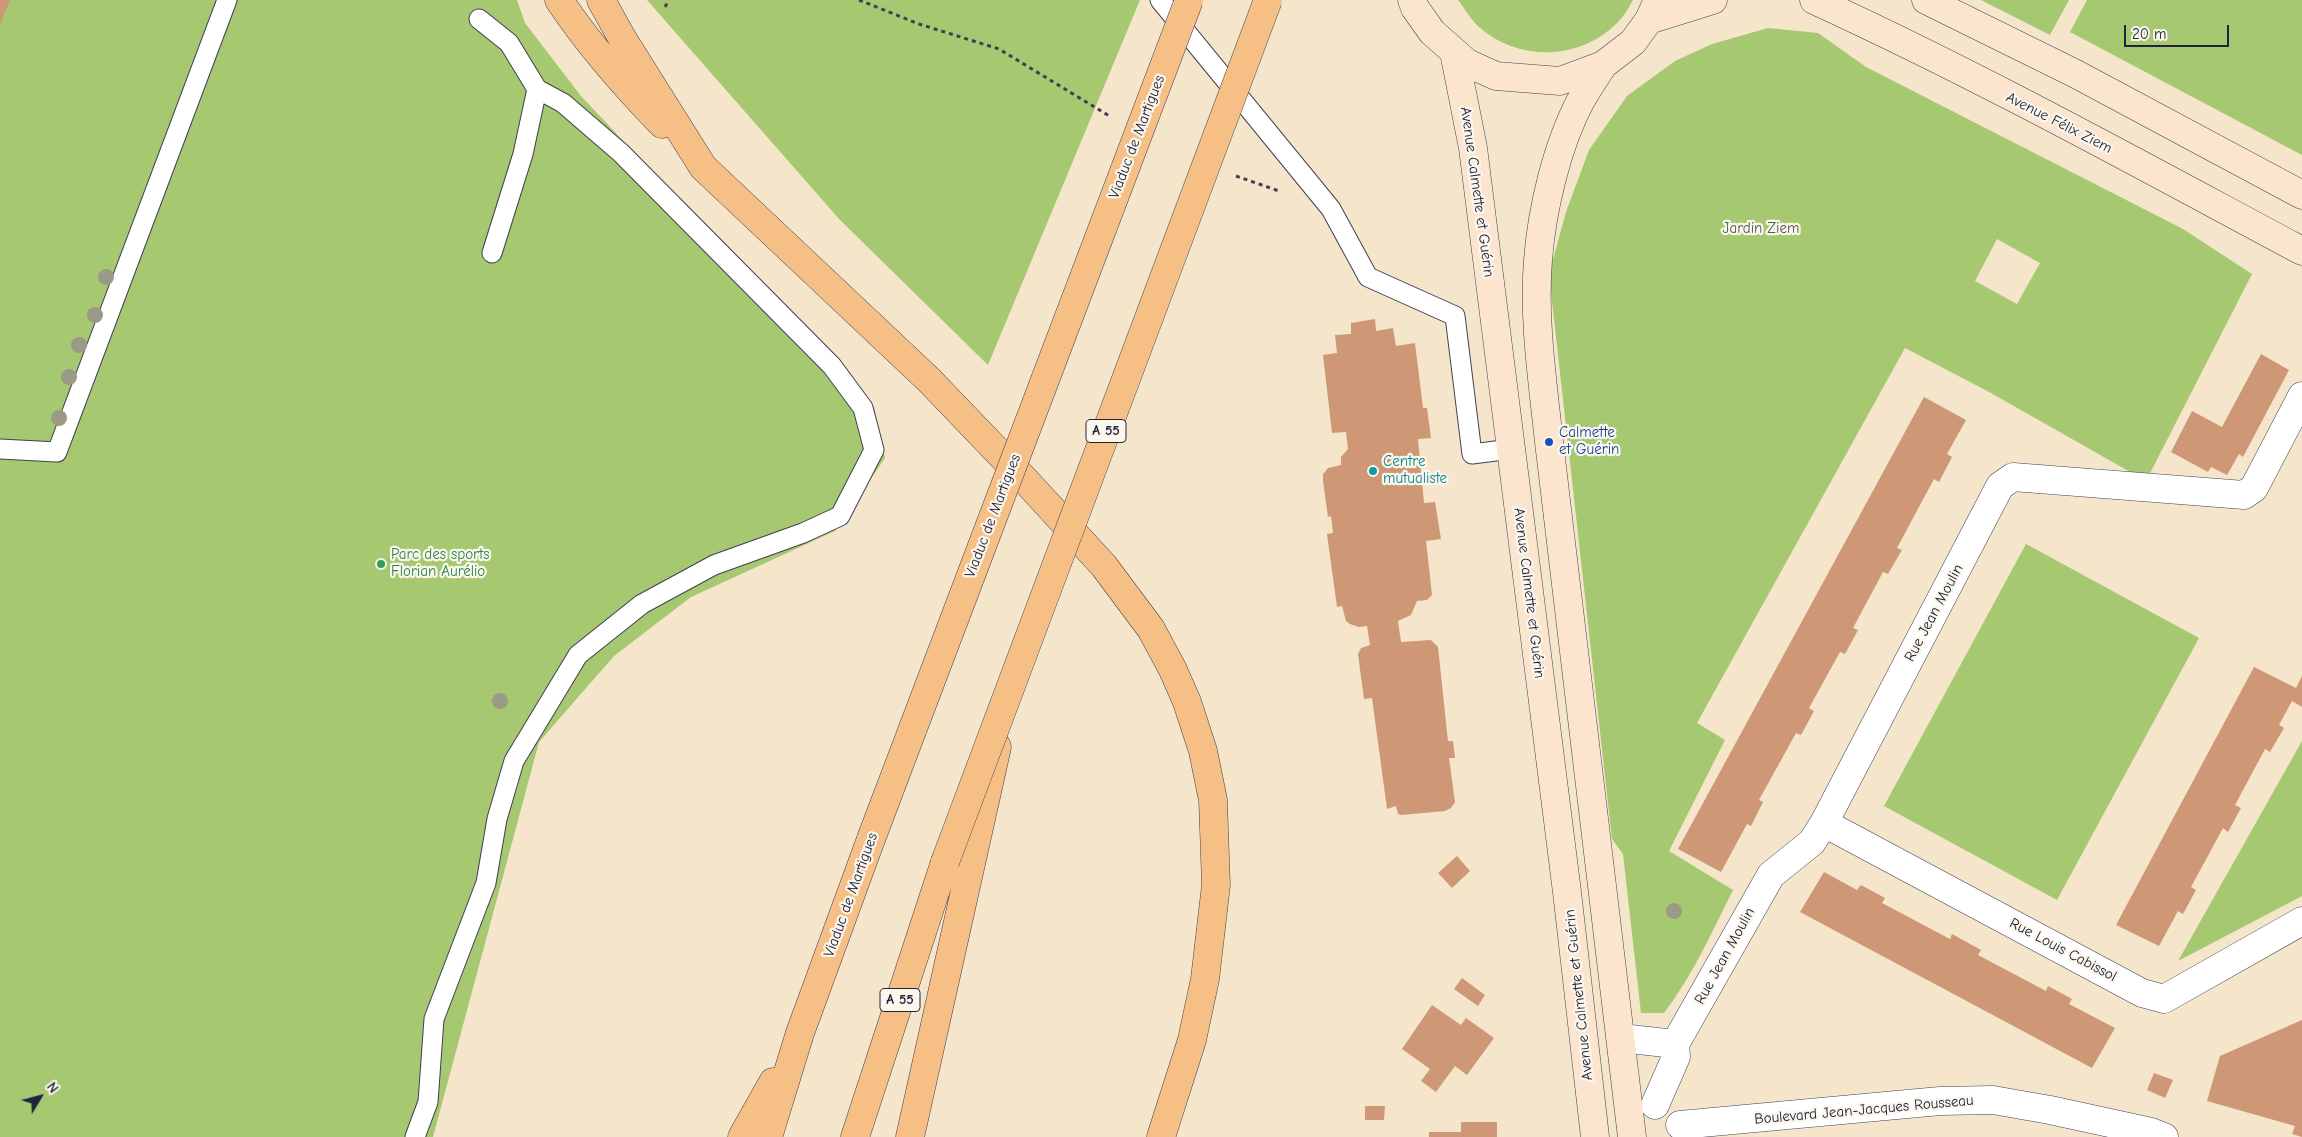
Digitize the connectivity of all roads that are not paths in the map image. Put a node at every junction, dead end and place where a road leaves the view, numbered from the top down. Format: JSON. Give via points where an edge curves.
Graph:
{"nodes":[{"id":1,"x":227,"y":0,"type":"edge"},
{"id":2,"x":559,"y":0,"type":"edge"},
{"id":3,"x":601,"y":0,"type":"edge"},
{"id":4,"x":1160,"y":0,"type":"edge"},
{"id":5,"x":1189,"y":0,"type":"edge"},
{"id":6,"x":1268,"y":0,"type":"edge"},
{"id":7,"x":1412,"y":0,"type":"edge"},
{"id":8,"x":1713,"y":0,"type":"edge"},
{"id":9,"x":1814,"y":0,"type":"edge"},
{"id":10,"x":1926,"y":0,"type":"edge"},
{"id":11,"x":1653,"y":10,"type":"edge"},
{"id":12,"x":479,"y":19,"type":"dead end"},
{"id":13,"x":1454,"y":52,"type":"junction"},
{"id":14,"x":1603,"y":65,"type":"junction"},
{"id":15,"x":536,"y":89,"type":"junction"},
{"id":16,"x":703,"y":167,"type":"junction"},
{"id":17,"x":2302,"y":195,"type":"edge"},
{"id":18,"x":2302,"y":250,"type":"edge"},
{"id":19,"x":492,"y":253,"type":"dead end"},
{"id":20,"x":2302,"y":396,"type":"edge"},
{"id":21,"x":0,"y":449,"type":"edge"},
{"id":22,"x":1511,"y":449,"type":"junction"},
{"id":23,"x":1009,"y":689,"type":"junction"},
{"id":24,"x":1824,"y":823,"type":"junction"},
{"id":25,"x":2302,"y":921,"type":"edge"},
{"id":26,"x":800,"y":1033,"type":"junction"},
{"id":27,"x":1621,"y":1038,"type":"junction"},
{"id":28,"x":1675,"y":1044,"type":"junction"},
{"id":29,"x":1642,"y":1106,"type":"junction"},
{"id":30,"x":1676,"y":1131,"type":"edge"},
{"id":31,"x":415,"y":1137,"type":"edge"},
{"id":32,"x":742,"y":1137,"type":"edge"},
{"id":33,"x":768,"y":1137,"type":"edge"},
{"id":34,"x":856,"y":1137,"type":"edge"},
{"id":35,"x":910,"y":1137,"type":"edge"},
{"id":36,"x":1161,"y":1137,"type":"edge"},
{"id":37,"x":1595,"y":1137,"type":"edge"},
{"id":38,"x":1632,"y":1137,"type":"edge"},
{"id":39,"x":2164,"y":1137,"type":"edge"}],
"edges":[{"from":1,"to":21,"type":"lane","via":[[57,452]]},
{"from":2,"to":16,"type":"highway","via":[[605,63]]},
{"from":3,"to":16,"type":"highway"},
{"from":4,"to":22,"type":"lane","via":[[1331,209],[1368,277],[1454,316],[1472,454]]},
{"from":5,"to":26,"type":"highway","name":"Viaduc de Martigues","bridge":true},
{"from":6,"to":23,"type":"highway","number":"A 55","bridge":true},
{"from":7,"to":13,"type":"main road","via":[[1414,8],[1432,32]]},
{"from":8,"to":11,"type":"main road"},
{"from":9,"to":18,"type":"main road","name":"Avenue Félix Ziem","via":[[1863,22]]},
{"from":10,"to":17,"type":"main road","via":[[2076,74]]},
{"from":11,"to":14,"type":"main road","via":[[1632,42]]},
{"from":12,"to":15,"type":"lane","via":[[509,43]]},
{"from":13,"to":14,"type":"main road","via":[[1467,63],[1496,76],[1560,81]]},
{"from":13,"to":22,"type":"main road","name":"Avenue Calmette et Guérin","via":[[1473,148]]},
{"from":14,"to":27,"type":"main road","via":[[1565,136],[1546,206],[1538,261],[1538,329]]},
{"from":15,"to":19,"type":"lane","via":[[523,154]]},
{"from":15,"to":31,"type":"lane","via":[[563,103],[621,152],[832,366],[863,408],[874,450],[840,516],[714,565],[642,604],[578,655],[514,761],[497,819],[486,883],[434,1019],[428,1102]]},
{"from":16,"to":36,"type":"highway","via":[[929,380],[1025,480],[1104,566],[1151,629],[1173,670],[1200,743],[1211,790],[1216,885],[1205,979],[1192,1040]]},
{"from":20,"to":24,"type":"street","name":"Rue Jean Moulin","via":[[2254,488],[2244,495],[2013,477],[2000,486]]},
{"from":22,"to":37,"type":"main road","name":"Avenue Calmette et Guérin","via":[[1568,892]]},
{"from":23,"to":34,"type":"highway","number":"A 55","bridge":true,"via":[[945,862]]},
{"from":23,"to":35,"type":"highway","bridge":true},
{"from":24,"to":25,"type":"street","name":"Rue Louis Cabissol","via":[[2142,993],[2164,999]]},
{"from":24,"to":28,"type":"street","name":"Rue Jean Moulin","via":[[1812,842],[1770,875]]},
{"from":26,"to":32,"type":"highway"},
{"from":26,"to":33,"type":"highway"},
{"from":27,"to":28,"type":"street"},
{"from":27,"to":29,"type":"main road"},
{"from":28,"to":29,"type":"street","name":"Rue Jean Moulin","via":[[1676,1057]]},
{"from":29,"to":30,"type":"street","name":"Boulevard Jean-Jacques Rousseau","via":[[1666,1108]]},
{"from":29,"to":38,"type":"main road"},
{"from":30,"to":39,"type":"street","name":"Boulevard Jean-Jacques Rousseau","via":[[1940,1101],[1993,1100]]}]}
